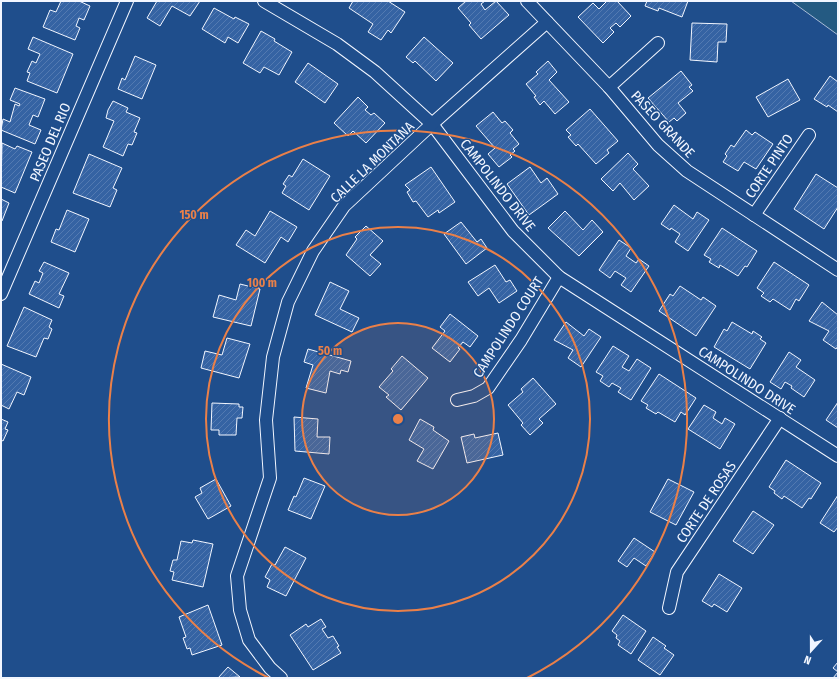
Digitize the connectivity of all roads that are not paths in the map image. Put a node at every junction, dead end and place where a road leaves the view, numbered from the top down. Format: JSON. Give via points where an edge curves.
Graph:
{"nodes":[{"id":1,"x":127,"y":1,"type":"edge"},
{"id":2,"x":264,"y":1,"type":"edge"},
{"id":3,"x":527,"y":1,"type":"edge"},
{"id":4,"x":547,"y":22,"type":"junction"},
{"id":5,"x":658,"y":43,"type":"dead end"},
{"id":6,"x":609,"y":87,"type":"junction"},
{"id":7,"x":432,"y":124,"type":"junction"},
{"id":8,"x":809,"y":135,"type":"dead end"},
{"id":9,"x":754,"y":215,"type":"junction"},
{"id":10,"x":838,"y":270,"type":"edge"},
{"id":11,"x":559,"y":277,"type":"junction"},
{"id":12,"x":1,"y":294,"type":"edge"},
{"id":13,"x":457,"y":400,"type":"dead end"},
{"id":14,"x":780,"y":418,"type":"junction"},
{"id":15,"x":838,"y":456,"type":"edge"},
{"id":16,"x":669,"y":608,"type":"dead end"},
{"id":17,"x":281,"y":678,"type":"edge"}],
"edges":[{"from":1,"to":12,"type":"street","name":"PASEO DEL RIO"},
{"from":2,"to":7,"type":"street","name":"CAMPOLINDO DRIVE","via":[[337,44],[374,72]]},
{"from":3,"to":4,"type":"street","name":"PASEO GRANDE"},
{"from":4,"to":6,"type":"street","name":"PASEO GRANDE"},
{"from":4,"to":7,"type":"street","name":"CALLE LA MONTANA"},
{"from":5,"to":6,"type":"street"},
{"from":6,"to":9,"type":"street","name":"PASEO GRANDE","via":[[658,145],[687,171]]},
{"from":7,"to":11,"type":"street","name":"CAMPOLINDO DRIVE","via":[[513,231]]},
{"from":7,"to":17,"type":"street","name":"CALLE LA MONTANA","via":[[344,206],[313,251],[286,309],[273,357],[266,420],[270,478],[237,576],[240,610],[249,640]]},
{"from":8,"to":9,"type":"street","name":"CORTE PINTO"},
{"from":9,"to":10,"type":"street","name":"PASEO GRANDE"},
{"from":11,"to":13,"type":"street","name":"CAMPOLINDO COURT","via":[[488,388],[474,396]]},
{"from":11,"to":14,"type":"street","name":"CAMPOLINDO DRIVE"},
{"from":14,"to":15,"type":"street","name":"CAMPOLINDO DRIVE"},
{"from":14,"to":16,"type":"street","name":"CORTE DE ROSAS","via":[[677,572]]}]}
